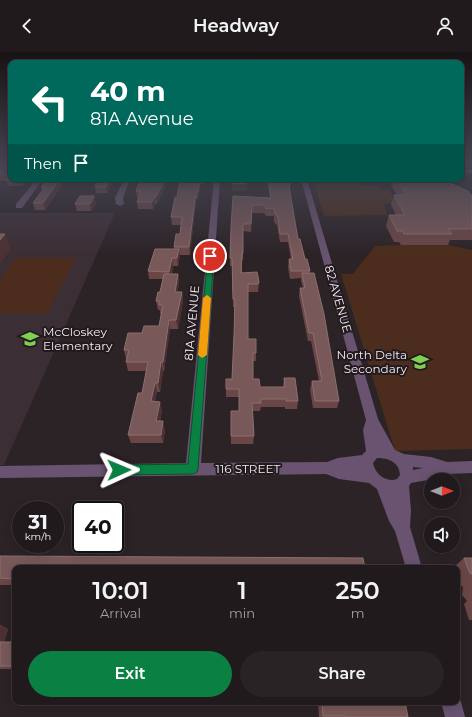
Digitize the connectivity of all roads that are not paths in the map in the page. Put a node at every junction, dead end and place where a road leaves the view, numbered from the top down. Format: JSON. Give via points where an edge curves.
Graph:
{"nodes":[{"id":1,"x":29,"y":193,"type":"edge"},
{"id":2,"x":121,"y":193,"type":"edge"},
{"id":3,"x":216,"y":193,"type":"edge"},
{"id":4,"x":308,"y":193,"type":"edge"},
{"id":5,"x":120,"y":204,"type":"dead end"},
{"id":6,"x":19,"y":206,"type":"dead end"},
{"id":7,"x":372,"y":420,"type":"junction"},
{"id":8,"x":370,"y":457,"type":"junction"},
{"id":9,"x":396,"y":457,"type":"junction"},
{"id":10,"x":472,"y":467,"type":"edge"},
{"id":11,"x":327,"y":468,"type":"junction"},
{"id":12,"x":447,"y":468,"type":"junction"},
{"id":13,"x":193,"y":469,"type":"junction"},
{"id":14,"x":0,"y":472,"type":"edge"},
{"id":15,"x":377,"y":481,"type":"junction"},
{"id":16,"x":404,"y":481,"type":"junction"},
{"id":17,"x":402,"y":527,"type":"junction"},
{"id":18,"x":413,"y":565,"type":"edge"},
{"id":19,"x":452,"y":705,"type":"edge"},
{"id":20,"x":455,"y":717,"type":"edge"}],
"edges":[{"from":1,"to":6,"type":"street"},
{"from":2,"to":5,"type":"street"},
{"from":3,"to":13,"type":"street","name":"81A AVENUE"},
{"from":4,"to":7,"type":"street","name":"82 AVENUE"},
{"from":7,"to":8,"type":"street","name":"82 AVENUE"},
{"from":7,"to":9,"type":"street","name":"82 AVENUE"},
{"from":8,"to":9,"type":"street","via":[[378,452]]},
{"from":8,"to":11,"type":"street","name":"116 STREET"},
{"from":8,"to":15,"type":"street","via":[[366,466]]},
{"from":9,"to":12,"type":"street"},
{"from":9,"to":16,"type":"street","via":[[407,471]]},
{"from":10,"to":12,"type":"street"},
{"from":11,"to":13,"type":"street","name":"116 STREET"},
{"from":11,"to":15,"type":"street","name":"116 STREET"},
{"from":12,"to":16,"type":"street"},
{"from":13,"to":14,"type":"street","name":"116 STREET"},
{"from":15,"to":16,"type":"street","via":[[390,487]]},
{"from":15,"to":17,"type":"street"},
{"from":16,"to":17,"type":"street"},
{"from":17,"to":18,"type":"street"},
{"from":19,"to":20,"type":"street"}]}
